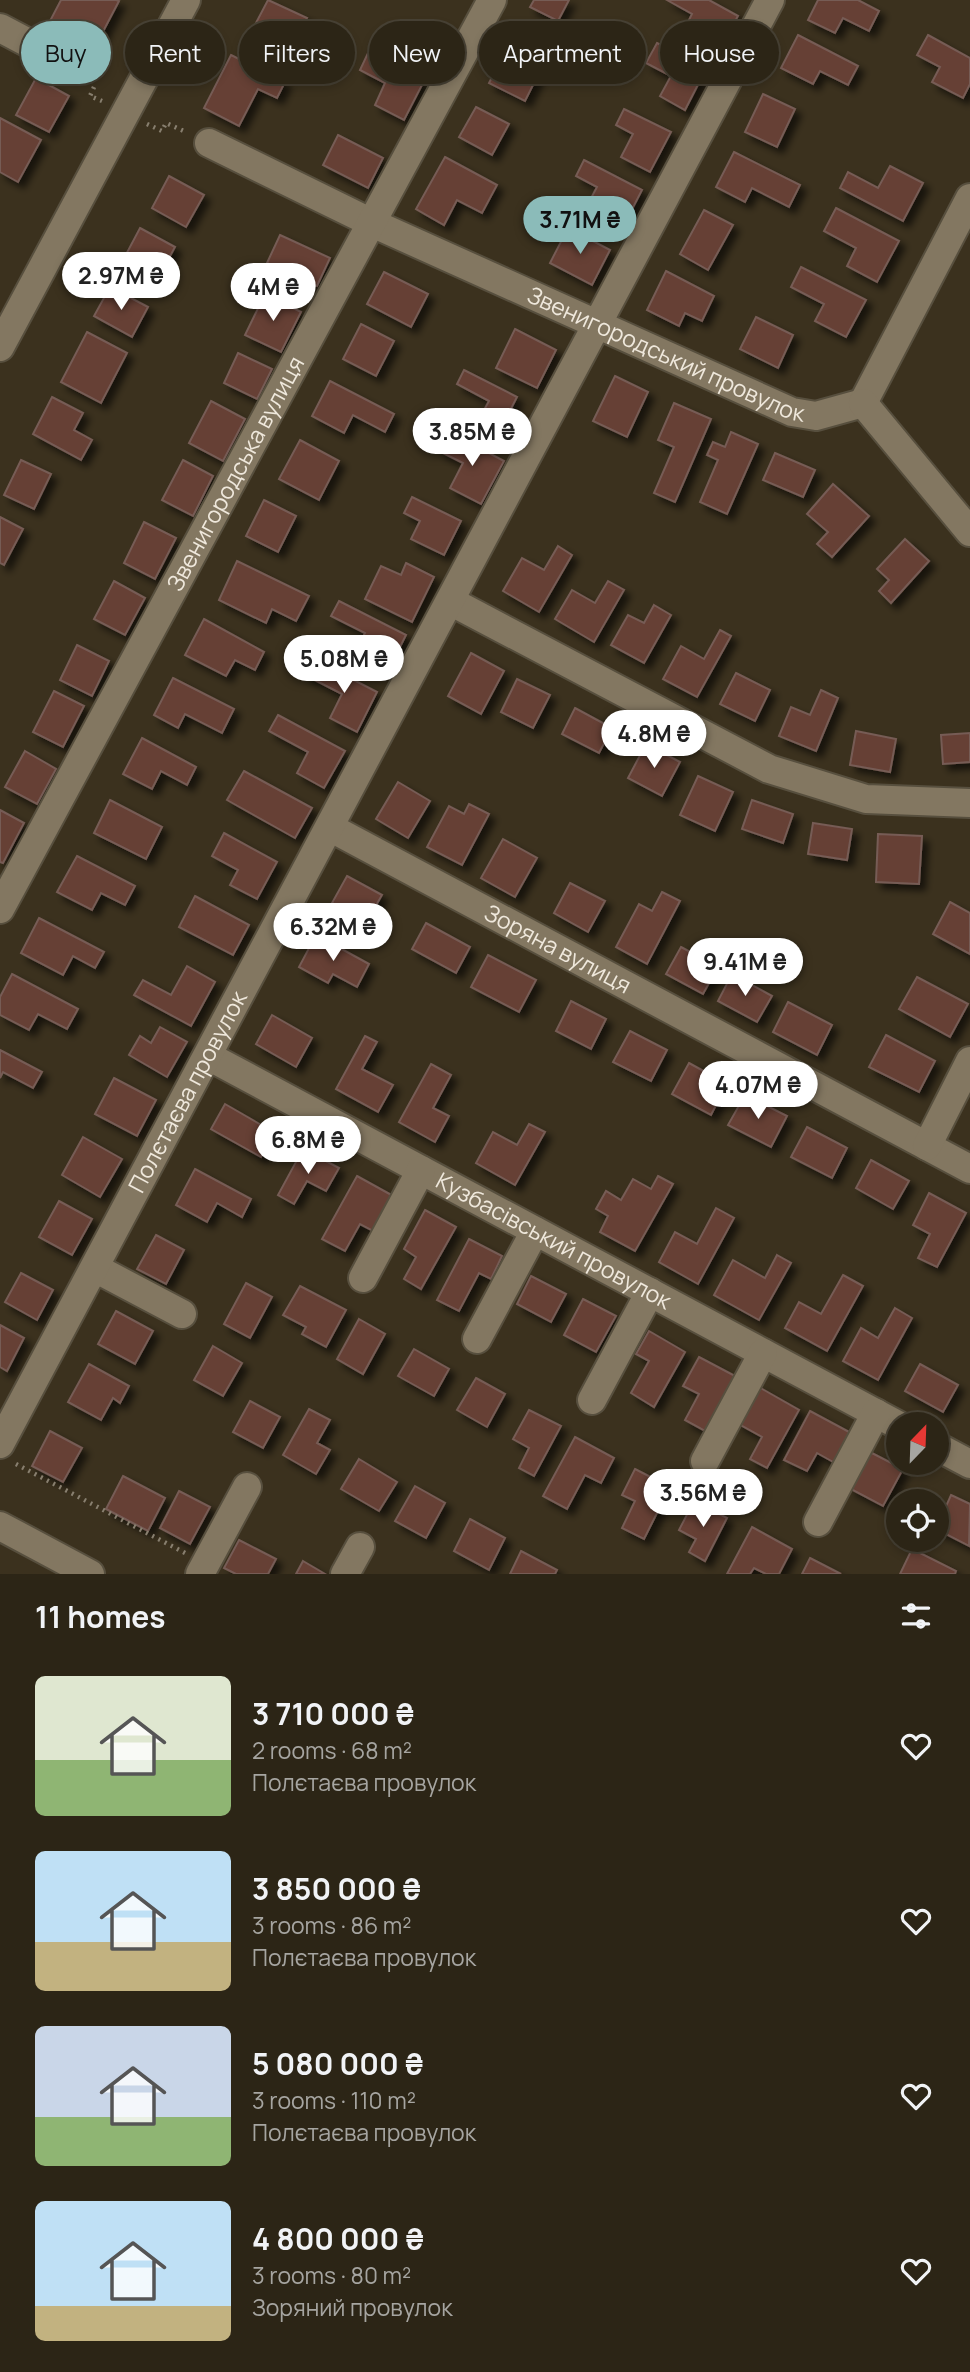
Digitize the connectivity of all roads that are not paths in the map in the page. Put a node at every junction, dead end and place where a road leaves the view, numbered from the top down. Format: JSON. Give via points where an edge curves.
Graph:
{"nodes":[{"id":1,"x":186,"y":0,"type":"edge"},
{"id":2,"x":492,"y":0,"type":"edge"},
{"id":3,"x":771,"y":0,"type":"edge"},
{"id":4,"x":0,"y":28,"type":"edge"},
{"id":5,"x":21,"y":39,"type":"edge"},
{"id":6,"x":209,"y":143,"type":"dead end"},
{"id":7,"x":970,"y":198,"type":"edge"},
{"id":8,"x":372,"y":223,"type":"junction"},
{"id":9,"x":599,"y":325,"type":"junction"},
{"id":10,"x":0,"y":347,"type":"edge"},
{"id":11,"x":863,"y":403,"type":"junction"},
{"id":12,"x":970,"y":532,"type":"edge"},
{"id":13,"x":452,"y":602,"type":"junction"},
{"id":14,"x":970,"y":803,"type":"edge"},
{"id":15,"x":331,"y":828,"type":"junction"},
{"id":16,"x":0,"y":909,"type":"edge"},
{"id":17,"x":208,"y":1056,"type":"junction"},
{"id":18,"x":970,"y":1061,"type":"edge"},
{"id":19,"x":927,"y":1146,"type":"junction"},
{"id":20,"x":970,"y":1169,"type":"edge"},
{"id":21,"x":421,"y":1170,"type":"junction"},
{"id":22,"x":535,"y":1231,"type":"junction"},
{"id":23,"x":95,"y":1268,"type":"junction"},
{"id":24,"x":363,"y":1278,"type":"dead end"},
{"id":25,"x":650,"y":1292,"type":"junction"},
{"id":26,"x":182,"y":1314,"type":"dead end"},
{"id":27,"x":477,"y":1339,"type":"dead end"},
{"id":28,"x":763,"y":1353,"type":"junction"},
{"id":29,"x":592,"y":1400,"type":"dead end"},
{"id":30,"x":886,"y":1418,"type":"edge"},
{"id":31,"x":886,"y":1420,"type":"edge"},
{"id":32,"x":6,"y":1453,"type":"edge"},
{"id":33,"x":949,"y":1453,"type":"edge"},
{"id":34,"x":705,"y":1461,"type":"dead end"},
{"id":35,"x":970,"y":1464,"type":"edge"},
{"id":36,"x":247,"y":1487,"type":"dead end"},
{"id":37,"x":818,"y":1522,"type":"dead end"},
{"id":38,"x":0,"y":1526,"type":"edge"},
{"id":39,"x":360,"y":1547,"type":"dead end"},
{"id":40,"x":203,"y":1569,"type":"edge"},
{"id":41,"x":90,"y":1574,"type":"edge"},
{"id":42,"x":345,"y":1574,"type":"edge"}],
"edges":[{"from":1,"to":10,"type":"street"},
{"from":2,"to":8,"type":"street","name":"Звенигородська вулиця"},
{"from":3,"to":9,"type":"street","name":"Полєтаєва провулок"},
{"from":4,"to":5,"type":"street"},
{"from":6,"to":8,"type":"street","name":"Звенигородський провулок"},
{"from":7,"to":11,"type":"street"},
{"from":8,"to":9,"type":"street","name":"Звенигородський провулок"},
{"from":8,"to":16,"type":"street","name":"Звенигородська вулиця"},
{"from":9,"to":11,"type":"street","name":"Звенигородський провулок","via":[[803,416]]},
{"from":9,"to":13,"type":"street","name":"Полєтаєва провулок"},
{"from":11,"to":12,"type":"street"},
{"from":13,"to":14,"type":"street","via":[[769,769],[866,799]]},
{"from":13,"to":15,"type":"street","name":"Полєтаєва провулок"},
{"from":15,"to":17,"type":"street","name":"Полєтаєва провулок"},
{"from":15,"to":19,"type":"street","name":"Зоряна вулиця"},
{"from":17,"to":21,"type":"street","name":"Кузбасівський провулок"},
{"from":17,"to":23,"type":"street","name":"Полєтаєва провулок"},
{"from":18,"to":19,"type":"street"},
{"from":19,"to":20,"type":"street","name":"Зоряна вулиця"},
{"from":21,"to":22,"type":"street","name":"Кузбасівський провулок"},
{"from":21,"to":24,"type":"street"},
{"from":22,"to":25,"type":"street","name":"Кузбасівський провулок"},
{"from":22,"to":27,"type":"street"},
{"from":23,"to":26,"type":"street"},
{"from":23,"to":32,"type":"street","name":"Полєтаєва провулок"},
{"from":25,"to":28,"type":"street","name":"Кузбасівський провулок"},
{"from":25,"to":29,"type":"street"},
{"from":28,"to":30,"type":"street","name":"Кузбасівський провулок"},
{"from":28,"to":34,"type":"street"},
{"from":31,"to":37,"type":"street"},
{"from":33,"to":35,"type":"street"},
{"from":36,"to":40,"type":"street"},
{"from":38,"to":41,"type":"street"},
{"from":39,"to":42,"type":"street"}]}
